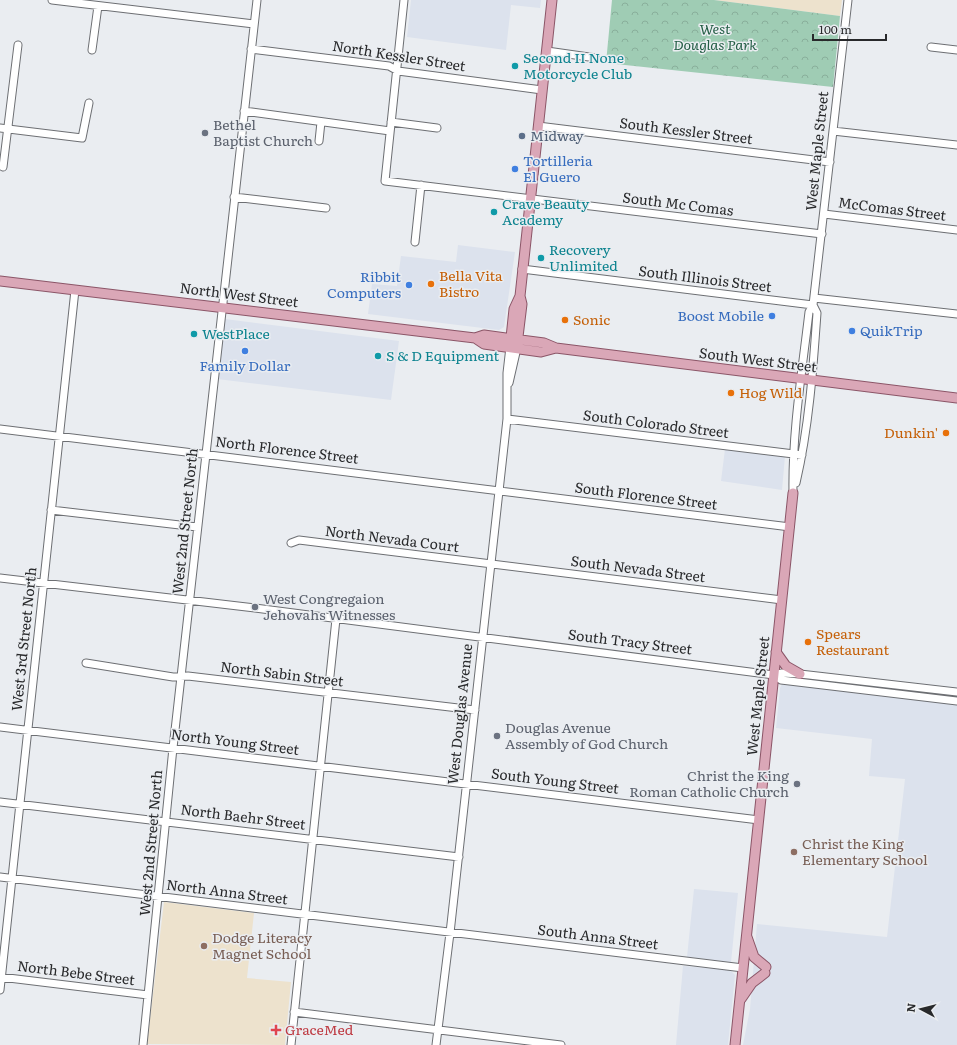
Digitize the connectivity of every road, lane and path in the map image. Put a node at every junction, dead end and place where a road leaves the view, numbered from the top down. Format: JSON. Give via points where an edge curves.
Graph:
{"nodes":[{"id":1,"x":52,"y":0,"type":"edge"},
{"id":2,"x":257,"y":0,"type":"edge"},
{"id":3,"x":404,"y":0,"type":"edge"},
{"id":4,"x":552,"y":0,"type":"edge"},
{"id":5,"x":848,"y":0,"type":"edge"},
{"id":6,"x":98,"y":6,"type":"junction"},
{"id":7,"x":254,"y":24,"type":"junction"},
{"id":8,"x":18,"y":45,"type":"dead end"},
{"id":9,"x":931,"y":47,"type":"dead end"},
{"id":10,"x":251,"y":49,"type":"junction"},
{"id":11,"x":92,"y":50,"type":"dead end"},
{"id":12,"x":957,"y":50,"type":"edge"},
{"id":13,"x":547,"y":51,"type":"junction"},
{"id":14,"x":596,"y":58,"type":"dead end"},
{"id":15,"x":396,"y":70,"type":"junction"},
{"id":16,"x":542,"y":90,"type":"junction"},
{"id":17,"x":89,"y":103,"type":"dead end"},
{"id":18,"x":244,"y":112,"type":"junction"},
{"id":19,"x":321,"y":122,"type":"junction"},
{"id":20,"x":391,"y":122,"type":"junction"},
{"id":21,"x":538,"y":126,"type":"junction"},
{"id":22,"x":0,"y":128,"type":"edge"},
{"id":23,"x":9,"y":128,"type":"junction"},
{"id":24,"x":436,"y":128,"type":"dead end"},
{"id":25,"x":390,"y":130,"type":"junction"},
{"id":26,"x":833,"y":131,"type":"junction"},
{"id":27,"x":319,"y":141,"type":"dead end"},
{"id":28,"x":957,"y":144,"type":"edge"},
{"id":29,"x":830,"y":162,"type":"junction"},
{"id":30,"x":3,"y":167,"type":"dead end"},
{"id":31,"x":421,"y":185,"type":"junction"},
{"id":32,"x":234,"y":197,"type":"junction"},
{"id":33,"x":530,"y":198,"type":"junction"},
{"id":34,"x":326,"y":208,"type":"dead end"},
{"id":35,"x":824,"y":214,"type":"junction"},
{"id":36,"x":957,"y":230,"type":"edge"},
{"id":37,"x":822,"y":234,"type":"junction"},
{"id":38,"x":415,"y":242,"type":"dead end"},
{"id":39,"x":522,"y":269,"type":"junction"},
{"id":40,"x":0,"y":281,"type":"edge"},
{"id":41,"x":75,"y":290,"type":"junction"},
{"id":42,"x":814,"y":301,"type":"junction"},
{"id":43,"x":222,"y":307,"type":"junction"},
{"id":44,"x":957,"y":314,"type":"edge"},
{"id":45,"x":514,"y":343,"type":"junction"},
{"id":46,"x":801,"y":380,"type":"junction"},
{"id":47,"x":812,"y":381,"type":"junction"},
{"id":48,"x":957,"y":398,"type":"edge"},
{"id":49,"x":797,"y":417,"type":"junction"},
{"id":50,"x":807,"y":418,"type":"junction"},
{"id":51,"x":507,"y":419,"type":"junction"},
{"id":52,"x":0,"y":429,"type":"edge"},
{"id":53,"x":59,"y":436,"type":"junction"},
{"id":54,"x":205,"y":454,"type":"junction"},
{"id":55,"x":793,"y":454,"type":"junction"},
{"id":56,"x":802,"y":455,"type":"junction"},
{"id":57,"x":499,"y":490,"type":"junction"},
{"id":58,"x":793,"y":493,"type":"junction"},
{"id":59,"x":51,"y":510,"type":"junction"},
{"id":60,"x":197,"y":526,"type":"junction"},
{"id":61,"x":790,"y":527,"type":"junction"},
{"id":62,"x":291,"y":543,"type":"dead end"},
{"id":63,"x":490,"y":564,"type":"junction"},
{"id":64,"x":0,"y":578,"type":"edge"},
{"id":65,"x":43,"y":583,"type":"junction"},
{"id":66,"x":189,"y":600,"type":"junction"},
{"id":67,"x":782,"y":600,"type":"junction"},
{"id":68,"x":336,"y":619,"type":"junction"},
{"id":69,"x":482,"y":637,"type":"junction"},
{"id":70,"x":776,"y":652,"type":"junction"},
{"id":71,"x":86,"y":663,"type":"dead end"},
{"id":72,"x":800,"y":674,"type":"junction"},
{"id":73,"x":774,"y":675,"type":"junction"},
{"id":74,"x":181,"y":676,"type":"junction"},
{"id":75,"x":328,"y":692,"type":"junction"},
{"id":76,"x":957,"y":692,"type":"edge"},
{"id":77,"x":957,"y":702,"type":"edge"},
{"id":78,"x":474,"y":710,"type":"junction"},
{"id":79,"x":0,"y":727,"type":"edge"},
{"id":80,"x":27,"y":730,"type":"junction"},
{"id":81,"x":173,"y":748,"type":"junction"},
{"id":82,"x":320,"y":766,"type":"junction"},
{"id":83,"x":467,"y":784,"type":"junction"},
{"id":84,"x":0,"y":802,"type":"edge"},
{"id":85,"x":19,"y":804,"type":"junction"},
{"id":86,"x":758,"y":820,"type":"junction"},
{"id":87,"x":165,"y":821,"type":"junction"},
{"id":88,"x":312,"y":840,"type":"junction"},
{"id":89,"x":458,"y":858,"type":"junction"},
{"id":90,"x":0,"y":878,"type":"edge"},
{"id":91,"x":11,"y":879,"type":"junction"},
{"id":92,"x":158,"y":896,"type":"junction"},
{"id":93,"x":304,"y":914,"type":"junction"},
{"id":94,"x":450,"y":933,"type":"junction"},
{"id":95,"x":746,"y":934,"type":"junction"},
{"id":96,"x":743,"y":968,"type":"junction"},
{"id":97,"x":1,"y":977,"type":"edge"},
{"id":98,"x":0,"y":990,"type":"edge"},
{"id":99,"x":148,"y":995,"type":"junction"},
{"id":100,"x":740,"y":1000,"type":"junction"},
{"id":101,"x":294,"y":1012,"type":"junction"},
{"id":102,"x":438,"y":1030,"type":"junction"},
{"id":103,"x":143,"y":1045,"type":"edge"},
{"id":104,"x":291,"y":1045,"type":"edge"},
{"id":105,"x":436,"y":1045,"type":"edge"},
{"id":106,"x":561,"y":1045,"type":"edge"},
{"id":107,"x":735,"y":1045,"type":"edge"}],
"edges":[{"from":1,"to":6,"type":"street"},
{"from":2,"to":7,"type":"street","name":"West 2nd Street North"},
{"from":3,"to":15,"type":"street"},
{"from":4,"to":13,"type":"main road","name":"West Douglas Avenue"},
{"from":5,"to":26,"type":"street","name":"West Maple Street"},
{"from":6,"to":7,"type":"street"},
{"from":6,"to":11,"type":"street"},
{"from":7,"to":10,"type":"street","name":"West 2nd Street North"},
{"from":8,"to":23,"type":"street"},
{"from":9,"to":12,"type":"street"},
{"from":10,"to":15,"type":"street","name":"North Kessler Street","via":[[388,66]]},
{"from":10,"to":18,"type":"street","name":"West 2nd Street North"},
{"from":13,"to":14,"type":"street"},
{"from":13,"to":16,"type":"main road","name":"West Douglas Avenue"},
{"from":15,"to":16,"type":"street","name":"North Kessler Street"},
{"from":15,"to":20,"type":"street"},
{"from":16,"to":21,"type":"main road","name":"West Douglas Avenue"},
{"from":17,"to":23,"type":"street","via":[[82,138]]},
{"from":18,"to":19,"type":"street"},
{"from":18,"to":32,"type":"street","name":"West 2nd Street North"},
{"from":19,"to":25,"type":"street"},
{"from":19,"to":27,"type":"street"},
{"from":20,"to":24,"type":"street"},
{"from":20,"to":25,"type":"street"},
{"from":21,"to":29,"type":"street","name":"South Kessler Street"},
{"from":21,"to":33,"type":"main road","name":"West Douglas Avenue"},
{"from":22,"to":23,"type":"street"},
{"from":23,"to":30,"type":"street"},
{"from":25,"to":31,"type":"street","name":"South Mc Comas","via":[[385,181]]},
{"from":26,"to":28,"type":"street"},
{"from":26,"to":29,"type":"street","name":"West Maple Street"},
{"from":29,"to":35,"type":"street","name":"West Maple Street"},
{"from":31,"to":33,"type":"street","name":"South Mc Comas"},
{"from":31,"to":38,"type":"street"},
{"from":32,"to":34,"type":"street"},
{"from":32,"to":43,"type":"street","name":"West 2nd Street North"},
{"from":33,"to":37,"type":"street","name":"South Mc Comas"},
{"from":33,"to":39,"type":"main road","name":"West Douglas Avenue"},
{"from":35,"to":36,"type":"street","name":"McComas Street"},
{"from":35,"to":37,"type":"street","name":"West Maple Street"},
{"from":37,"to":42,"type":"street","name":"West Maple Street"},
{"from":39,"to":42,"type":"street","name":"South Illinois Street"},
{"from":39,"to":45,"type":"main road","name":"West Douglas Avenue","via":[[520,296],[514,309]]},
{"from":40,"to":41,"type":"main road","name":"North West Street"},
{"from":41,"to":43,"type":"main road","name":"North West Street"},
{"from":41,"to":53,"type":"street","name":"West 3rd Street North"},
{"from":42,"to":44,"type":"street","name":"South Illinois Street"},
{"from":42,"to":46,"type":"street","name":"West Maple Street","via":[[809,312]]},
{"from":42,"to":47,"type":"street","name":"West Maple Street","via":[[817,313]]},
{"from":43,"to":45,"type":"main road","name":"North West Street","via":[[475,338],[484,344]]},
{"from":43,"to":54,"type":"street","name":"West 2nd Street North"},
{"from":45,"to":46,"type":"main road","name":"South West Street","via":[[541,352],[556,348]]},
{"from":45,"to":51,"type":"street","name":"West Douglas Avenue","via":[[507,373]]},
{"from":46,"to":47,"type":"main road","name":"South West Street"},
{"from":46,"to":49,"type":"street","name":"West Maple Street"},
{"from":47,"to":48,"type":"main road","name":"South West Street"},
{"from":47,"to":50,"type":"street","name":"West Maple Street"},
{"from":49,"to":50,"type":"street"},
{"from":49,"to":55,"type":"street","name":"West Maple Street"},
{"from":50,"to":56,"type":"street","name":"West Maple Street"},
{"from":51,"to":55,"type":"street","name":"South Colorado Street"},
{"from":51,"to":57,"type":"street","name":"West Douglas Avenue"},
{"from":52,"to":53,"type":"street","name":"North Florence Street"},
{"from":53,"to":54,"type":"street","name":"North Florence Street"},
{"from":53,"to":59,"type":"street","name":"West 3rd Street North"},
{"from":54,"to":57,"type":"street","name":"North Florence Street"},
{"from":54,"to":60,"type":"street","name":"West 2nd Street North"},
{"from":55,"to":56,"type":"street","name":"South Colorado Street"},
{"from":55,"to":58,"type":"street","name":"West Maple Street"},
{"from":56,"to":58,"type":"street","name":"West Maple Street"},
{"from":57,"to":61,"type":"street","name":"South Florence Street"},
{"from":57,"to":63,"type":"street","name":"West Douglas Avenue"},
{"from":58,"to":61,"type":"main road","name":"West Maple Street"},
{"from":59,"to":60,"type":"street"},
{"from":59,"to":65,"type":"street","name":"West 3rd Street North"},
{"from":60,"to":66,"type":"street","name":"West 2nd Street North"},
{"from":61,"to":67,"type":"main road","name":"West Maple Street"},
{"from":62,"to":63,"type":"street","name":"North Nevada Court","via":[[299,540]]},
{"from":63,"to":67,"type":"street","name":"South Nevada Street"},
{"from":63,"to":69,"type":"street","name":"West Douglas Avenue"},
{"from":64,"to":65,"type":"street","name":"South Tracy Street"},
{"from":65,"to":66,"type":"street","name":"South Tracy Street"},
{"from":65,"to":80,"type":"street","name":"West 3rd Street North"},
{"from":66,"to":68,"type":"street","name":"South Tracy Street"},
{"from":66,"to":74,"type":"street","name":"West 2nd Street North"},
{"from":67,"to":70,"type":"main road","name":"West Maple Street"},
{"from":68,"to":69,"type":"street","name":"South Tracy Street"},
{"from":68,"to":75,"type":"street"},
{"from":69,"to":73,"type":"street","name":"South Tracy Street"},
{"from":69,"to":78,"type":"street","name":"West Douglas Avenue"},
{"from":70,"to":72,"type":"main road","via":[[786,666]]},
{"from":70,"to":73,"type":"main road","name":"West Maple Street"},
{"from":71,"to":74,"type":"street","name":"North Sabin Street","via":[[173,677]]},
{"from":72,"to":73,"type":"street","name":"South Tracy Street"},
{"from":72,"to":76,"type":"street","name":"South Tracy Street"},
{"from":73,"to":77,"type":"street","name":"South Tracy Street","via":[[781,680]]},
{"from":73,"to":86,"type":"main road","name":"West Maple Street"},
{"from":74,"to":75,"type":"street","name":"North Sabin Street"},
{"from":74,"to":81,"type":"street","name":"West 2nd Street North"},
{"from":75,"to":78,"type":"street","name":"North Sabin Street"},
{"from":75,"to":82,"type":"street"},
{"from":78,"to":83,"type":"street","name":"West Douglas Avenue"},
{"from":79,"to":80,"type":"street","name":"North Young Street"},
{"from":80,"to":81,"type":"street","name":"North Young Street"},
{"from":80,"to":85,"type":"street","name":"West 3rd Street North"},
{"from":81,"to":82,"type":"street","name":"North Young Street"},
{"from":81,"to":87,"type":"street","name":"West 2nd Street North"},
{"from":82,"to":83,"type":"street","name":"North Young Street"},
{"from":82,"to":88,"type":"street"},
{"from":83,"to":86,"type":"street","name":"South Young Street"},
{"from":83,"to":89,"type":"street","name":"West Douglas Avenue"},
{"from":84,"to":85,"type":"street","name":"North Baehr Street"},
{"from":85,"to":87,"type":"street","name":"North Baehr Street"},
{"from":85,"to":91,"type":"street","name":"West 3rd Street North"},
{"from":86,"to":95,"type":"main road","name":"West Maple Street"},
{"from":87,"to":88,"type":"street","name":"North Baehr Street"},
{"from":87,"to":92,"type":"street","name":"West 2nd Street North"},
{"from":88,"to":89,"type":"street","name":"North Baehr Street"},
{"from":88,"to":93,"type":"street"},
{"from":89,"to":94,"type":"street","name":"West Douglas Avenue"},
{"from":90,"to":91,"type":"street","name":"North Anna Street"},
{"from":91,"to":92,"type":"street","name":"North Anna Street"},
{"from":91,"to":97,"type":"street","name":"West 3rd Street North"},
{"from":92,"to":93,"type":"street","name":"North Anna Street"},
{"from":92,"to":99,"type":"street","name":"West 2nd Street North"},
{"from":93,"to":94,"type":"street","name":"North Anna Street"},
{"from":93,"to":101,"type":"street"},
{"from":94,"to":96,"type":"street","name":"South Anna Street"},
{"from":94,"to":102,"type":"street","name":"West Douglas Avenue"},
{"from":95,"to":96,"type":"main road","name":"West Maple Street"},
{"from":95,"to":100,"type":"main road","via":[[754,957],[765,970]]},
{"from":96,"to":100,"type":"main road","name":"West Maple Street"},
{"from":97,"to":98,"type":"street","name":"West 3rd Street North"},
{"from":97,"to":99,"type":"street","name":"North Bebe Street"},
{"from":99,"to":103,"type":"street","name":"West 2nd Street North"},
{"from":100,"to":107,"type":"main road","name":"West Maple Street"},
{"from":101,"to":102,"type":"street"},
{"from":101,"to":104,"type":"street"},
{"from":102,"to":105,"type":"street","name":"West Douglas Avenue"},
{"from":102,"to":106,"type":"street"}]}
